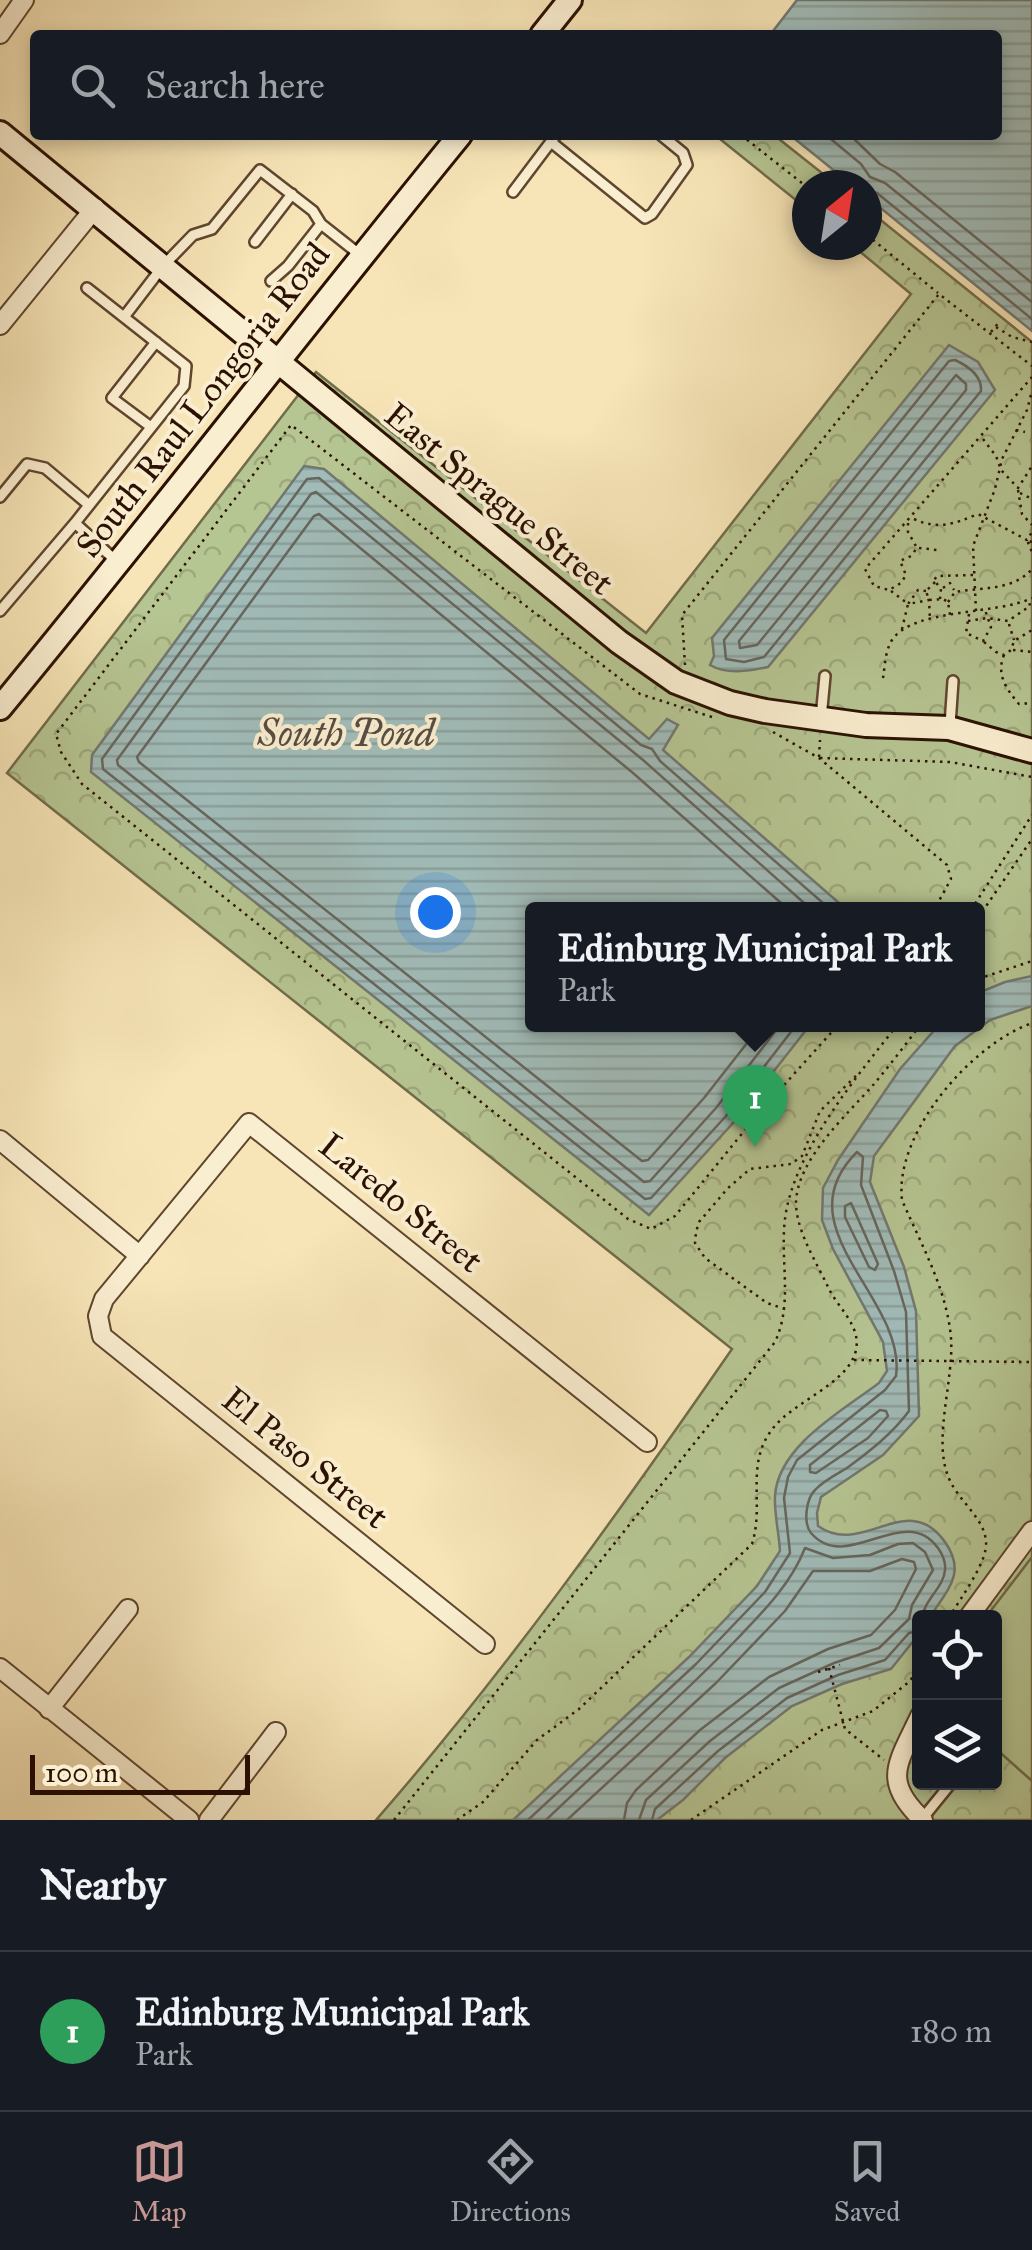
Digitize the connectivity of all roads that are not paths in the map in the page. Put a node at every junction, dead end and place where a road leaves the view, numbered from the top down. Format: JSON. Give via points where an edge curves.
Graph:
{"nodes":[{"id":1,"x":24,"y":0,"type":"edge"},
{"id":2,"x":570,"y":0,"type":"edge"},
{"id":3,"x":546,"y":30,"type":"edge"},
{"id":4,"x":0,"y":34,"type":"edge"},
{"id":5,"x":0,"y":133,"type":"edge"},
{"id":6,"x":456,"y":140,"type":"edge"},
{"id":7,"x":552,"y":140,"type":"edge"},
{"id":8,"x":556,"y":140,"type":"edge"},
{"id":9,"x":667,"y":140,"type":"edge"},
{"id":10,"x":513,"y":192,"type":"dead end"},
{"id":11,"x":292,"y":194,"type":"junction"},
{"id":12,"x":95,"y":208,"type":"junction"},
{"id":13,"x":321,"y":224,"type":"junction"},
{"id":14,"x":255,"y":242,"type":"dead end"},
{"id":15,"x":361,"y":256,"type":"junction"},
{"id":16,"x":163,"y":266,"type":"junction"},
{"id":17,"x":271,"y":281,"type":"dead end"},
{"id":18,"x":87,"y":288,"type":"dead end"},
{"id":19,"x":124,"y":317,"type":"junction"},
{"id":20,"x":0,"y":325,"type":"edge"},
{"id":21,"x":156,"y":342,"type":"junction"},
{"id":22,"x":276,"y":361,"type":"junction"},
{"id":23,"x":151,"y":428,"type":"junction"},
{"id":24,"x":0,"y":497,"type":"edge"},
{"id":25,"x":89,"y":505,"type":"junction"},
{"id":26,"x":75,"y":524,"type":"junction"},
{"id":27,"x":119,"y":564,"type":"junction"},
{"id":28,"x":0,"y":611,"type":"edge"},
{"id":29,"x":824,"y":676,"type":"dead end"},
{"id":30,"x":952,"y":681,"type":"dead end"},
{"id":31,"x":0,"y":708,"type":"edge"},
{"id":32,"x":820,"y":725,"type":"junction"},
{"id":33,"x":950,"y":728,"type":"junction"},
{"id":34,"x":1032,"y":751,"type":"edge"},
{"id":35,"x":0,"y":1140,"type":"edge"},
{"id":36,"x":140,"y":1256,"type":"junction"},
{"id":37,"x":647,"y":1442,"type":"dead end"},
{"id":38,"x":1032,"y":1531,"type":"edge"},
{"id":39,"x":128,"y":1610,"type":"dead end"},
{"id":40,"x":974,"y":1610,"type":"edge"},
{"id":41,"x":485,"y":1644,"type":"dead end"},
{"id":42,"x":0,"y":1668,"type":"edge"},
{"id":43,"x":49,"y":1709,"type":"junction"},
{"id":44,"x":276,"y":1732,"type":"dead end"},
{"id":45,"x":912,"y":1734,"type":"edge"},
{"id":46,"x":946,"y":1790,"type":"edge"},
{"id":47,"x":190,"y":1820,"type":"edge"},
{"id":48,"x":208,"y":1820,"type":"edge"},
{"id":49,"x":922,"y":1820,"type":"edge"}],
"edges":[{"from":1,"to":4,"type":"street"},
{"from":2,"to":3,"type":"street"},
{"from":5,"to":12,"type":"street","name":"East Sprague Street"},
{"from":6,"to":15,"type":"street","name":"South Raul Longoria Road"},
{"from":7,"to":10,"type":"lane"},
{"from":8,"to":9,"type":"lane","via":[[644,218],[688,165]]},
{"from":11,"to":13,"type":"lane"},
{"from":11,"to":14,"type":"lane"},
{"from":11,"to":16,"type":"lane","via":[[260,170],[212,229],[193,234]]},
{"from":12,"to":16,"type":"street","name":"East Sprague Street"},
{"from":12,"to":20,"type":"street"},
{"from":13,"to":15,"type":"lane"},
{"from":13,"to":17,"type":"lane"},
{"from":15,"to":22,"type":"street","name":"South Raul Longoria Road"},
{"from":16,"to":19,"type":"lane"},
{"from":16,"to":22,"type":"street","name":"East Sprague Street"},
{"from":18,"to":19,"type":"lane"},
{"from":19,"to":21,"type":"lane"},
{"from":21,"to":23,"type":"lane","via":[[186,366],[184,386]]},
{"from":21,"to":23,"type":"lane","via":[[112,398]]},
{"from":22,"to":27,"type":"street","name":"South Raul Longoria Road"},
{"from":22,"to":32,"type":"street","name":"East Sprague Street","via":[[618,642],[676,682]]},
{"from":23,"to":25,"type":"lane"},
{"from":24,"to":25,"type":"lane","via":[[27,464],[45,468]]},
{"from":25,"to":26,"type":"lane"},
{"from":26,"to":27,"type":"lane"},
{"from":26,"to":28,"type":"lane"},
{"from":27,"to":31,"type":"street","name":"South Raul Longoria Road"},
{"from":29,"to":32,"type":"lane"},
{"from":30,"to":33,"type":"lane"},
{"from":32,"to":33,"type":"street","name":"East Sprague Street"},
{"from":33,"to":34,"type":"street","name":"East Sprague Street"},
{"from":35,"to":36,"type":"street"},
{"from":36,"to":37,"type":"street","name":"Laredo Street","via":[[250,1122]]},
{"from":36,"to":41,"type":"street","name":"El Paso Street","via":[[104,1299],[98,1316],[102,1336]]},
{"from":38,"to":40,"type":"street"},
{"from":39,"to":43,"type":"street"},
{"from":42,"to":43,"type":"street"},
{"from":43,"to":47,"type":"street"},
{"from":44,"to":48,"type":"street"},
{"from":45,"to":49,"type":"street","via":[[898,1766],[898,1789]]},
{"from":46,"to":49,"type":"lane"}]}
